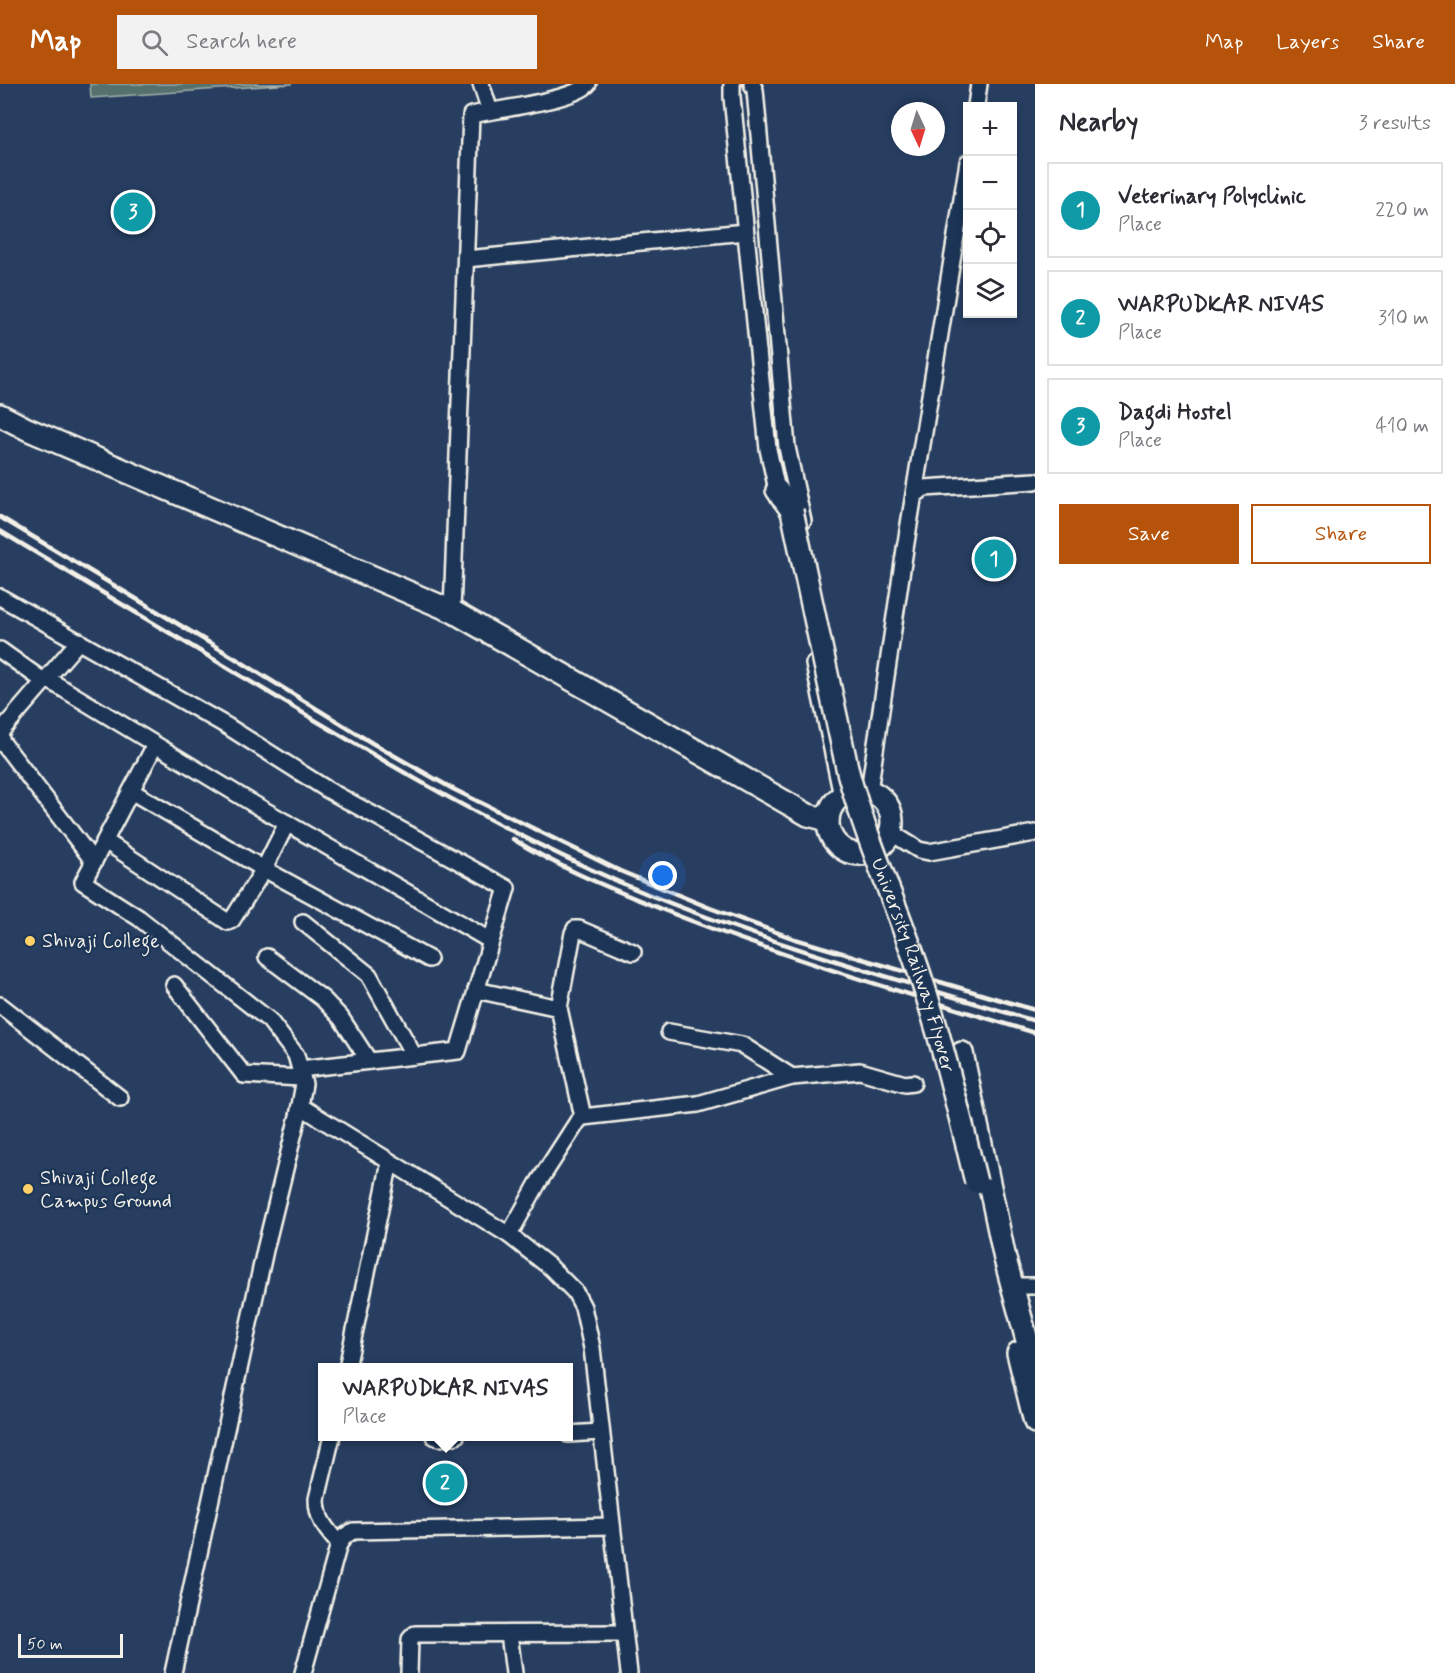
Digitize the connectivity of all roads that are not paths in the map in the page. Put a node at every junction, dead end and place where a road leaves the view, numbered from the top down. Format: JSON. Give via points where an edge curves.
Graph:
{"nodes":[{"id":1,"x":481,"y":84,"type":"edge"},
{"id":2,"x":588,"y":84,"type":"edge"},
{"id":3,"x":732,"y":84,"type":"edge"},
{"id":4,"x":752,"y":84,"type":"edge"},
{"id":5,"x":979,"y":84,"type":"edge"},
{"id":6,"x":977,"y":102,"type":"edge"},
{"id":7,"x":490,"y":111,"type":"junction"},
{"id":8,"x":963,"y":193,"type":"edge"},
{"id":9,"x":745,"y":232,"type":"junction"},
{"id":10,"x":466,"y":259,"type":"junction"},
{"id":11,"x":0,"y":415,"type":"edge"},
{"id":12,"x":1035,"y":481,"type":"edge"},
{"id":13,"x":787,"y":488,"type":"junction"},
{"id":14,"x":914,"y":496,"type":"junction"},
{"id":15,"x":0,"y":597,"type":"edge"},
{"id":16,"x":452,"y":611,"type":"junction"},
{"id":17,"x":79,"y":641,"type":"junction"},
{"id":18,"x":0,"y":650,"type":"edge"},
{"id":19,"x":46,"y":681,"type":"junction"},
{"id":20,"x":155,"y":745,"type":"junction"},
{"id":21,"x":131,"y":791,"type":"junction"},
{"id":22,"x":857,"y":792,"type":"junction"},
{"id":23,"x":828,"y":820,"type":"junction"},
{"id":24,"x":287,"y":823,"type":"junction"},
{"id":25,"x":890,"y":832,"type":"junction"},
{"id":26,"x":1035,"y":833,"type":"edge"},
{"id":27,"x":105,"y":841,"type":"junction"},
{"id":28,"x":94,"y":862,"type":"junction"},
{"id":29,"x":264,"y":869,"type":"junction"},
{"id":30,"x":303,"y":922,"type":"dead end"},
{"id":31,"x":491,"y":941,"type":"junction"},
{"id":32,"x":633,"y":952,"type":"dead end"},
{"id":33,"x":267,"y":957,"type":"dead end"},
{"id":34,"x":429,"y":959,"type":"dead end"},
{"id":35,"x":174,"y":985,"type":"dead end"},
{"id":36,"x":476,"y":990,"type":"junction"},
{"id":37,"x":0,"y":1005,"type":"edge"},
{"id":38,"x":559,"y":1008,"type":"junction"},
{"id":39,"x":669,"y":1032,"type":"dead end"},
{"id":40,"x":962,"y":1053,"type":"dead end"},
{"id":41,"x":414,"y":1056,"type":"junction"},
{"id":42,"x":369,"y":1061,"type":"junction"},
{"id":43,"x":301,"y":1074,"type":"junction"},
{"id":44,"x":792,"y":1077,"type":"junction"},
{"id":45,"x":913,"y":1083,"type":"dead end"},
{"id":46,"x":120,"y":1098,"type":"dead end"},
{"id":47,"x":300,"y":1106,"type":"junction"},
{"id":48,"x":583,"y":1117,"type":"junction"},
{"id":49,"x":390,"y":1162,"type":"junction"},
{"id":50,"x":508,"y":1235,"type":"junction"},
{"id":51,"x":1013,"y":1286,"type":"junction"},
{"id":52,"x":1035,"y":1286,"type":"edge"},
{"id":53,"x":348,"y":1363,"type":"edge"},
{"id":54,"x":1035,"y":1370,"type":"edge"},
{"id":55,"x":1035,"y":1422,"type":"edge"},
{"id":56,"x":601,"y":1432,"type":"junction"},
{"id":57,"x":573,"y":1434,"type":"edge"},
{"id":58,"x":331,"y":1441,"type":"edge"},
{"id":59,"x":612,"y":1526,"type":"junction"},
{"id":60,"x":339,"y":1544,"type":"junction"},
{"id":61,"x":624,"y":1633,"type":"junction"},
{"id":62,"x":509,"y":1634,"type":"junction"},
{"id":63,"x":173,"y":1673,"type":"edge"},
{"id":64,"x":303,"y":1673,"type":"edge"},
{"id":65,"x":410,"y":1673,"type":"edge"},
{"id":66,"x":514,"y":1673,"type":"edge"},
{"id":67,"x":629,"y":1673,"type":"edge"}],
"edges":[{"from":1,"to":7,"type":"street"},
{"from":2,"to":7,"type":"street","via":[[569,96]]},
{"from":3,"to":9,"type":"street"},
{"from":4,"to":13,"type":"street","via":[[787,447]]},
{"from":5,"to":6,"type":"street"},
{"from":7,"to":10,"type":"street","via":[[471,115]]},
{"from":8,"to":14,"type":"street"},
{"from":9,"to":10,"type":"street"},
{"from":9,"to":13,"type":"street","via":[[768,449]]},
{"from":10,"to":16,"type":"street"},
{"from":11,"to":16,"type":"main road"},
{"from":12,"to":14,"type":"street","via":[[924,488]]},
{"from":13,"to":22,"type":"street"},
{"from":13,"to":55,"type":"main road","name":"University Railway Flyover","bridge":true,"via":[[848,772],[937,1028]]},
{"from":14,"to":22,"type":"street"},
{"from":15,"to":17,"type":"street"},
{"from":16,"to":23,"type":"main road","via":[[808,814]]},
{"from":17,"to":19,"type":"street"},
{"from":17,"to":31,"type":"street","via":[[227,726],[328,790],[507,888]]},
{"from":18,"to":19,"type":"street"},
{"from":19,"to":20,"type":"street"},
{"from":19,"to":28,"type":"street","via":[[0,735]]},
{"from":20,"to":21,"type":"street"},
{"from":20,"to":24,"type":"street"},
{"from":21,"to":27,"type":"street"},
{"from":21,"to":29,"type":"street"},
{"from":22,"to":23,"type":"main road","via":[[834,802]]},
{"from":22,"to":25,"type":"main road","via":[[885,801],[892,819]]},
{"from":23,"to":25,"type":"main road","via":[[833,838],[846,851],[856,853],[874,850]]},
{"from":24,"to":29,"type":"street"},
{"from":24,"to":31,"type":"street"},
{"from":25,"to":26,"type":"street","via":[[929,852]]},
{"from":27,"to":28,"type":"street"},
{"from":27,"to":29,"type":"street","via":[[228,922]]},
{"from":28,"to":43,"type":"street","via":[[83,882],[139,918],[269,1020],[296,1055]]},
{"from":29,"to":34,"type":"street"},
{"from":30,"to":41,"type":"street","via":[[369,975]]},
{"from":31,"to":36,"type":"street"},
{"from":32,"to":38,"type":"street","via":[[575,929]]},
{"from":33,"to":42,"type":"street","via":[[323,999],[341,1018]]},
{"from":35,"to":43,"type":"street","via":[[244,1075]]},
{"from":36,"to":38,"type":"street"},
{"from":36,"to":41,"type":"street","via":[[458,1052]]},
{"from":37,"to":46,"type":"street"},
{"from":38,"to":48,"type":"street"},
{"from":39,"to":44,"type":"street","via":[[742,1045]]},
{"from":40,"to":51,"type":"main road"},
{"from":41,"to":42,"type":"street"},
{"from":42,"to":43,"type":"street"},
{"from":43,"to":47,"type":"street","via":[[304,1084]]},
{"from":44,"to":45,"type":"street","via":[[860,1071]]},
{"from":44,"to":48,"type":"street","via":[[698,1104]]},
{"from":47,"to":49,"type":"street"},
{"from":47,"to":63,"type":"street"},
{"from":48,"to":50,"type":"street"},
{"from":49,"to":50,"type":"street"},
{"from":49,"to":53,"type":"street"},
{"from":50,"to":56,"type":"street","via":[[564,1280],[583,1307],[592,1348]]},
{"from":51,"to":52,"type":"street"},
{"from":51,"to":54,"type":"main road"},
{"from":56,"to":57,"type":"street"},
{"from":56,"to":59,"type":"street"},
{"from":58,"to":60,"type":"street","via":[[317,1509],[323,1526]]},
{"from":59,"to":60,"type":"street","via":[[354,1532]]},
{"from":59,"to":61,"type":"street"},
{"from":60,"to":64,"type":"street"},
{"from":61,"to":62,"type":"street"},
{"from":61,"to":67,"type":"street"},
{"from":62,"to":65,"type":"street","via":[[415,1635],[410,1639]]},
{"from":62,"to":66,"type":"street"}]}
